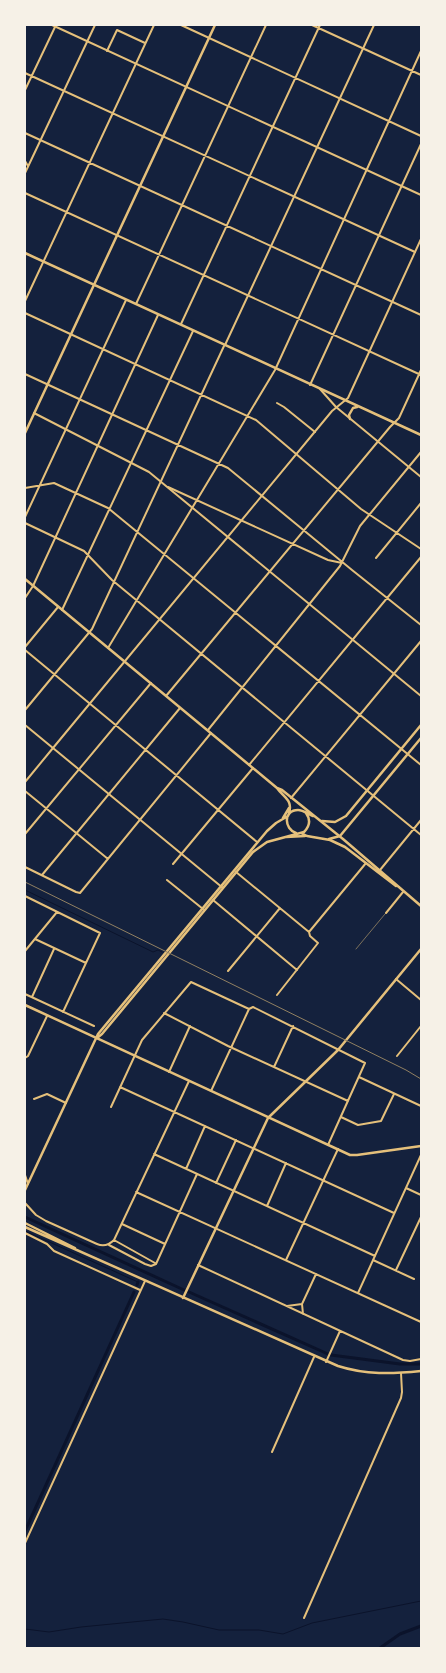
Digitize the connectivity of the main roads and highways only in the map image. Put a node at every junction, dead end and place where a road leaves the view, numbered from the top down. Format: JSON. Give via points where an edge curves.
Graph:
{"nodes":[{"id":1,"x":215,"y":25,"type":"edge"},
{"id":2,"x":25,"y":253,"type":"edge"},
{"id":3,"x":93,"y":285,"type":"junction"},
{"id":4,"x":359,"y":407,"type":"junction"},
{"id":5,"x":350,"y":419,"type":"road end"},
{"id":6,"x":25,"y":433,"type":"edge"},
{"id":7,"x":421,"y":435,"type":"edge"},
{"id":8,"x":25,"y":579,"type":"edge"},
{"id":9,"x":421,"y":725,"type":"edge"},
{"id":10,"x":421,"y":738,"type":"edge"},
{"id":11,"x":277,"y":788,"type":"junction"},
{"id":12,"x":290,"y":803,"type":"junction"},
{"id":13,"x":299,"y":804,"type":"junction"},
{"id":14,"x":306,"y":812,"type":"junction"},
{"id":15,"x":289,"y":814,"type":"junction"},
{"id":16,"x":315,"y":817,"type":"junction"},
{"id":17,"x":280,"y":820,"type":"junction"},
{"id":18,"x":319,"y":820,"type":"junction"},
{"id":19,"x":299,"y":833,"type":"junction"},
{"id":20,"x":307,"y":836,"type":"junction"},
{"id":21,"x":340,"y":836,"type":"junction"},
{"id":22,"x":279,"y":838,"type":"junction"},
{"id":23,"x":328,"y":840,"type":"junction"},
{"id":24,"x":235,"y":872,"type":"junction"},
{"id":25,"x":397,"y":886,"type":"junction"},
{"id":26,"x":222,"y":887,"type":"junction"},
{"id":27,"x":421,"y":906,"type":"edge"},
{"id":28,"x":203,"y":909,"type":"junction"},
{"id":29,"x":421,"y":949,"type":"edge"},
{"id":30,"x":25,"y":1005,"type":"edge"},
{"id":31,"x":96,"y":1038,"type":"junction"},
{"id":32,"x":268,"y":1118,"type":"junction"},
{"id":33,"x":421,"y":1146,"type":"edge"},
{"id":34,"x":25,"y":1190,"type":"edge"},
{"id":35,"x":25,"y":1222,"type":"edge"},
{"id":36,"x":25,"y":1227,"type":"edge"},
{"id":37,"x":89,"y":1256,"type":"junction"},
{"id":38,"x":183,"y":1298,"type":"junction"},
{"id":39,"x":421,"y":1372,"type":"edge"}],
"edges":[{"from":1,"to":3,"type":"main road"},
{"from":2,"to":3,"type":"main road"},
{"from":3,"to":4,"type":"main road"},
{"from":3,"to":6,"type":"main road"},
{"from":4,"to":5,"type":"main road","via":[[352,409]]},
{"from":4,"to":7,"type":"main road"},
{"from":8,"to":11,"type":"main road"},
{"from":9,"to":18,"type":"main road","via":[[342,819],[330,823]]},
{"from":10,"to":21,"type":"main road"},
{"from":11,"to":12,"type":"main road"},
{"from":11,"to":13,"type":"main road"},
{"from":12,"to":15,"type":"main road"},
{"from":12,"to":17,"type":"main road"},
{"from":13,"to":14,"type":"main road"},
{"from":13,"to":16,"type":"main road"},
{"from":14,"to":15,"type":"main road","via":[[298,810]]},
{"from":14,"to":16,"type":"main road"},
{"from":14,"to":19,"type":"main road","via":[[310,824]]},
{"from":15,"to":17,"type":"main road"},
{"from":15,"to":19,"type":"main road","via":[[288,827]]},
{"from":16,"to":18,"type":"main road"},
{"from":17,"to":24,"type":"main road","via":[[268,829]]},
{"from":18,"to":21,"type":"main road"},
{"from":19,"to":20,"type":"main road"},
{"from":19,"to":22,"type":"main road"},
{"from":20,"to":22,"type":"main road"},
{"from":20,"to":23,"type":"main road"},
{"from":21,"to":23,"type":"main road"},
{"from":21,"to":25,"type":"main road"},
{"from":22,"to":24,"type":"main road","via":[[257,848]]},
{"from":23,"to":25,"type":"main road","via":[[345,847]]},
{"from":24,"to":26,"type":"main road"},
{"from":25,"to":27,"type":"main road"},
{"from":26,"to":28,"type":"main road"},
{"from":26,"to":28,"type":"main road"},
{"from":28,"to":31,"type":"main road","via":[[102,1035]]},
{"from":29,"to":32,"type":"main road","via":[[339,1049]]},
{"from":30,"to":31,"type":"main road"},
{"from":31,"to":32,"type":"main road"},
{"from":31,"to":34,"type":"main road"},
{"from":32,"to":33,"type":"main road","via":[[355,1155]]},
{"from":32,"to":38,"type":"main road"},
{"from":35,"to":37,"type":"main road"},
{"from":36,"to":37,"type":"main road"},
{"from":37,"to":38,"type":"main road"},
{"from":38,"to":39,"type":"main road","via":[[326,1362],[361,1372]]}]}
